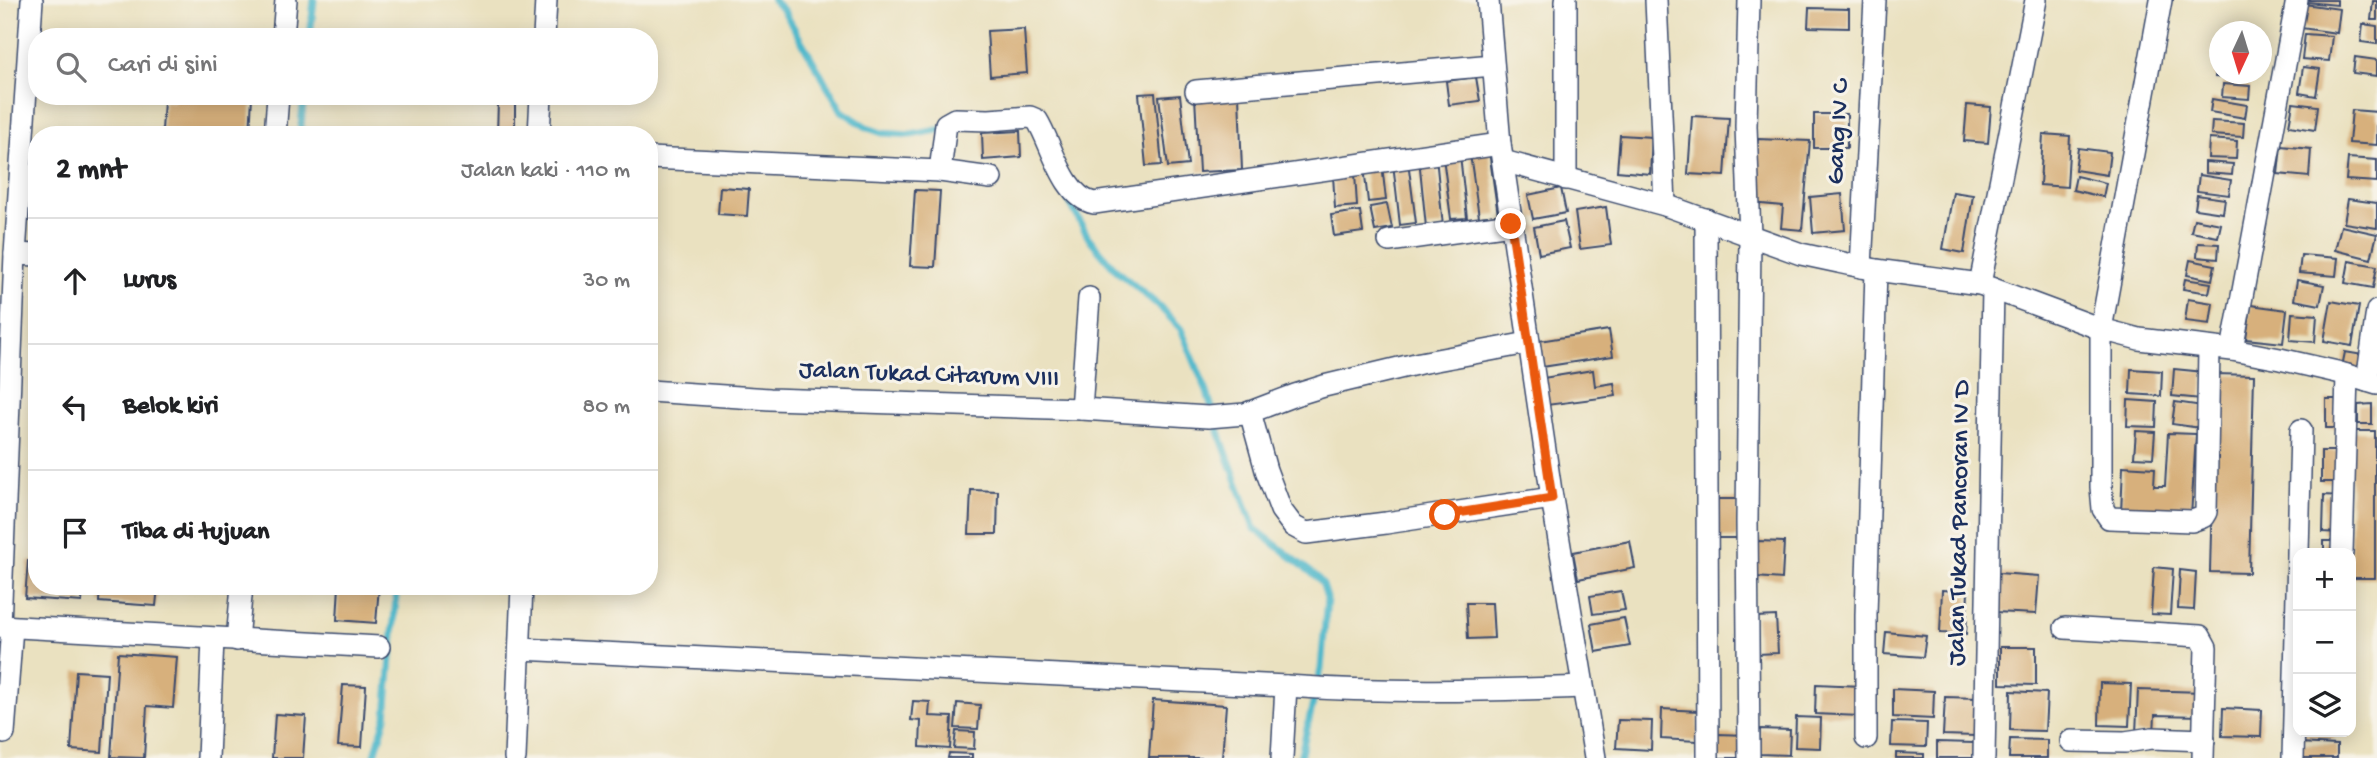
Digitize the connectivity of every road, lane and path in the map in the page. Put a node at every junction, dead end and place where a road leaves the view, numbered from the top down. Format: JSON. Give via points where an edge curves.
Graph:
{"nodes":[{"id":1,"x":32,"y":0,"type":"edge"},
{"id":2,"x":286,"y":0,"type":"edge"},
{"id":3,"x":546,"y":0,"type":"edge"},
{"id":4,"x":1488,"y":0,"type":"edge"},
{"id":5,"x":1566,"y":0,"type":"edge"},
{"id":6,"x":1656,"y":0,"type":"edge"},
{"id":7,"x":1749,"y":0,"type":"edge"},
{"id":8,"x":1875,"y":0,"type":"edge"},
{"id":9,"x":2036,"y":0,"type":"edge"},
{"id":10,"x":2161,"y":0,"type":"edge"},
{"id":11,"x":2297,"y":0,"type":"edge"},
{"id":12,"x":30,"y":28,"type":"edge"},
{"id":13,"x":284,"y":28,"type":"edge"},
{"id":14,"x":544,"y":28,"type":"edge"},
{"id":15,"x":28,"y":60,"type":"edge"},
{"id":16,"x":1493,"y":65,"type":"junction"},
{"id":17,"x":1196,"y":91,"type":"dead end"},
{"id":18,"x":277,"y":105,"type":"edge"},
{"id":19,"x":541,"y":105,"type":"edge"},
{"id":20,"x":276,"y":126,"type":"edge"},
{"id":21,"x":539,"y":126,"type":"edge"},
{"id":22,"x":1502,"y":153,"type":"junction"},
{"id":23,"x":658,"y":158,"type":"edge"},
{"id":24,"x":941,"y":162,"type":"junction"},
{"id":25,"x":991,"y":178,"type":"dead end"},
{"id":26,"x":1566,"y":179,"type":"junction"},
{"id":27,"x":1665,"y":205,"type":"junction"},
{"id":28,"x":1706,"y":219,"type":"junction"},
{"id":29,"x":1511,"y":224,"type":"junction"},
{"id":30,"x":1750,"y":237,"type":"junction"},
{"id":31,"x":1390,"y":241,"type":"dead end"},
{"id":32,"x":15,"y":254,"type":"junction"},
{"id":33,"x":28,"y":255,"type":"edge"},
{"id":34,"x":1868,"y":269,"type":"junction"},
{"id":35,"x":1987,"y":287,"type":"junction"},
{"id":36,"x":1089,"y":298,"type":"dead end"},
{"id":37,"x":2377,"y":311,"type":"edge"},
{"id":38,"x":2101,"y":329,"type":"junction"},
{"id":39,"x":1528,"y":343,"type":"junction"},
{"id":40,"x":2209,"y":349,"type":"junction"},
{"id":41,"x":2232,"y":350,"type":"junction"},
{"id":42,"x":2363,"y":380,"type":"edge"},
{"id":43,"x":658,"y":392,"type":"edge"},
{"id":44,"x":1082,"y":409,"type":"junction"},
{"id":45,"x":1247,"y":413,"type":"junction"},
{"id":46,"x":2301,"y":430,"type":"dead end"},
{"id":47,"x":1552,"y":498,"type":"junction"},
{"id":48,"x":2343,"y":548,"type":"edge"},
{"id":49,"x":241,"y":595,"type":"edge"},
{"id":50,"x":522,"y":595,"type":"edge"},
{"id":51,"x":4,"y":627,"type":"edge"},
{"id":52,"x":2065,"y":628,"type":"dead end"},
{"id":53,"x":213,"y":639,"type":"junction"},
{"id":54,"x":237,"y":640,"type":"junction"},
{"id":55,"x":379,"y":647,"type":"dead end"},
{"id":56,"x":520,"y":649,"type":"junction"},
{"id":57,"x":1292,"y":686,"type":"junction"},
{"id":58,"x":1582,"y":687,"type":"junction"},
{"id":59,"x":4,"y":733,"type":"dead end"},
{"id":60,"x":1866,"y":738,"type":"dead end"},
{"id":61,"x":2071,"y":741,"type":"dead end"},
{"id":62,"x":2204,"y":749,"type":"edge"},
{"id":63,"x":208,"y":758,"type":"edge"},
{"id":64,"x":515,"y":758,"type":"edge"},
{"id":65,"x":1282,"y":758,"type":"edge"},
{"id":66,"x":1595,"y":758,"type":"edge"},
{"id":67,"x":1708,"y":758,"type":"edge"},
{"id":68,"x":1749,"y":758,"type":"edge"},
{"id":69,"x":1984,"y":758,"type":"edge"},
{"id":70,"x":2293,"y":758,"type":"edge"}],
"edges":[{"from":1,"to":12,"type":"street"},
{"from":2,"to":13,"type":"street"},
{"from":3,"to":14,"type":"street"},
{"from":4,"to":16,"type":"street"},
{"from":5,"to":26,"type":"street"},
{"from":6,"to":27,"type":"street"},
{"from":7,"to":30,"type":"street","via":[[1746,127]]},
{"from":8,"to":34,"type":"street","name":"Gang IV C"},
{"from":9,"to":35,"type":"street","name":"Jalan Tukad Pancoran IV D"},
{"from":10,"to":38,"type":"street"},
{"from":11,"to":41,"type":"street"},
{"from":15,"to":32,"type":"street"},
{"from":16,"to":17,"type":"street"},
{"from":16,"to":22,"type":"street"},
{"from":18,"to":20,"type":"street"},
{"from":19,"to":21,"type":"street"},
{"from":22,"to":24,"type":"street","via":[[1094,203],[1081,198],[1064,178],[1037,120],[1030,117],[955,119],[946,124]]},
{"from":22,"to":26,"type":"street"},
{"from":22,"to":29,"type":"street"},
{"from":23,"to":24,"type":"street"},
{"from":24,"to":25,"type":"street"},
{"from":26,"to":27,"type":"street"},
{"from":27,"to":28,"type":"street"},
{"from":28,"to":30,"type":"street"},
{"from":28,"to":67,"type":"street"},
{"from":29,"to":31,"type":"street"},
{"from":29,"to":39,"type":"street"},
{"from":30,"to":34,"type":"street"},
{"from":30,"to":68,"type":"street"},
{"from":32,"to":33,"type":"street"},
{"from":32,"to":51,"type":"street"},
{"from":34,"to":35,"type":"street"},
{"from":34,"to":60,"type":"street","name":"Gang IV C"},
{"from":35,"to":38,"type":"street"},
{"from":35,"to":69,"type":"street","name":"Jalan Tukad Pancoran IV D"},
{"from":36,"to":44,"type":"street"},
{"from":37,"to":42,"type":"street"},
{"from":38,"to":40,"type":"street"},
{"from":38,"to":40,"type":"street","via":[[2101,487],[2103,509],[2109,518],[2192,521],[2206,512]]},
{"from":39,"to":45,"type":"street","name":"Jalan Tukad Citarum VIII","via":[[1324,386]]},
{"from":39,"to":47,"type":"street"},
{"from":40,"to":41,"type":"street"},
{"from":41,"to":42,"type":"street"},
{"from":42,"to":48,"type":"street"},
{"from":43,"to":44,"type":"street","name":"Jalan Tukad Citarum VIII"},
{"from":44,"to":45,"type":"street","name":"Jalan Tukad Citarum VIII","via":[[1208,417]]},
{"from":45,"to":47,"type":"street","via":[[1281,510],[1293,526],[1306,533]]},
{"from":46,"to":70,"type":"street"},
{"from":47,"to":58,"type":"street"},
{"from":49,"to":54,"type":"street"},
{"from":50,"to":56,"type":"street"},
{"from":51,"to":53,"type":"street"},
{"from":51,"to":59,"type":"street"},
{"from":52,"to":62,"type":"street","via":[[2200,636],[2206,646]]},
{"from":53,"to":54,"type":"street"},
{"from":53,"to":63,"type":"street"},
{"from":54,"to":55,"type":"street"},
{"from":56,"to":57,"type":"street"},
{"from":56,"to":64,"type":"street"},
{"from":57,"to":58,"type":"street","via":[[1454,692]]},
{"from":57,"to":65,"type":"street"},
{"from":58,"to":66,"type":"street"},
{"from":61,"to":62,"type":"street","via":[[2152,738]]}]}
